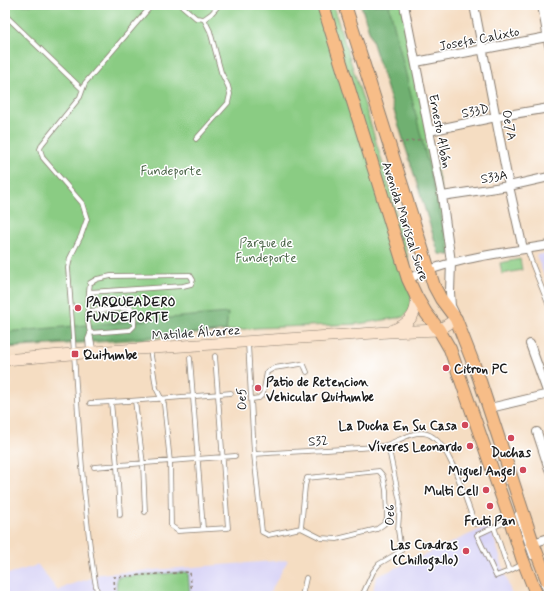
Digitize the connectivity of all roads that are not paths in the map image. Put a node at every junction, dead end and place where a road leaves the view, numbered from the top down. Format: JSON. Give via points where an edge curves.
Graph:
{"nodes":[{"id":1,"x":152,"y":5,"type":"edge"},
{"id":2,"x":181,"y":5,"type":"edge"},
{"id":3,"x":219,"y":5,"type":"edge"},
{"id":4,"x":323,"y":5,"type":"edge"},
{"id":5,"x":328,"y":5,"type":"edge"},
{"id":6,"x":345,"y":5,"type":"edge"},
{"id":7,"x":404,"y":5,"type":"edge"},
{"id":8,"x":474,"y":5,"type":"edge"},
{"id":9,"x":542,"y":5,"type":"edge"},
{"id":10,"x":5,"y":15,"type":"edge"},
{"id":11,"x":204,"y":19,"type":"junction"},
{"id":12,"x":548,"y":41,"type":"edge"},
{"id":13,"x":352,"y":43,"type":"dead end"},
{"id":14,"x":482,"y":50,"type":"junction"},
{"id":15,"x":354,"y":51,"type":"dead end"},
{"id":16,"x":356,"y":58,"type":"dead end"},
{"id":17,"x":416,"y":62,"type":"junction"},
{"id":18,"x":82,"y":89,"type":"junction"},
{"id":19,"x":549,"y":108,"type":"edge"},
{"id":20,"x":496,"y":118,"type":"junction"},
{"id":21,"x":430,"y":135,"type":"junction"},
{"id":22,"x":196,"y":140,"type":"dead end"},
{"id":23,"x":549,"y":177,"type":"edge"},
{"id":24,"x":509,"y":186,"type":"junction"},
{"id":25,"x":442,"y":196,"type":"junction"},
{"id":26,"x":549,"y":245,"type":"edge"},
{"id":27,"x":525,"y":249,"type":"junction"},
{"id":28,"x":451,"y":262,"type":"junction"},
{"id":29,"x":427,"y":271,"type":"junction"},
{"id":30,"x":410,"y":278,"type":"junction"},
{"id":31,"x":89,"y":292,"type":"junction"},
{"id":32,"x":416,"y":296,"type":"junction"},
{"id":33,"x":549,"y":306,"type":"edge"},
{"id":34,"x":88,"y":311,"type":"junction"},
{"id":35,"x":447,"y":326,"type":"junction"},
{"id":36,"x":389,"y":332,"type":"junction"},
{"id":37,"x":90,"y":334,"type":"junction"},
{"id":38,"x":248,"y":343,"type":"junction"},
{"id":39,"x":530,"y":344,"type":"dead end"},
{"id":40,"x":150,"y":349,"type":"junction"},
{"id":41,"x":91,"y":353,"type":"junction"},
{"id":42,"x":75,"y":354,"type":"junction"},
{"id":43,"x":215,"y":356,"type":"dead end"},
{"id":44,"x":190,"y":358,"type":"dead end"},
{"id":45,"x":459,"y":358,"type":"dead end"},
{"id":46,"x":5,"y":360,"type":"edge"},
{"id":47,"x":307,"y":372,"type":"dead end"},
{"id":48,"x":231,"y":393,"type":"dead end"},
{"id":49,"x":218,"y":394,"type":"junction"},
{"id":50,"x":549,"y":394,"type":"edge"},
{"id":51,"x":194,"y":396,"type":"junction"},
{"id":52,"x":161,"y":398,"type":"junction"},
{"id":53,"x":252,"y":398,"type":"junction"},
{"id":54,"x":135,"y":401,"type":"junction"},
{"id":55,"x":111,"y":402,"type":"junction"},
{"id":56,"x":90,"y":403,"type":"dead end"},
{"id":57,"x":487,"y":409,"type":"junction"},
{"id":58,"x":537,"y":432,"type":"dead end"},
{"id":59,"x":382,"y":446,"type":"junction"},
{"id":60,"x":254,"y":454,"type":"junction"},
{"id":61,"x":235,"y":456,"type":"dead end"},
{"id":62,"x":222,"y":457,"type":"junction"},
{"id":63,"x":198,"y":459,"type":"junction"},
{"id":64,"x":170,"y":462,"type":"junction"},
{"id":65,"x":143,"y":464,"type":"junction"},
{"id":66,"x":118,"y":466,"type":"junction"},
{"id":67,"x":94,"y":467,"type":"dead end"},
{"id":68,"x":549,"y":469,"type":"edge"},
{"id":69,"x":515,"y":507,"type":"dead end"},
{"id":70,"x":145,"y":512,"type":"dead end"},
{"id":71,"x":120,"y":515,"type":"dead end"},
{"id":72,"x":510,"y":520,"type":"junction"},
{"id":73,"x":475,"y":524,"type":"dead end"},
{"id":74,"x":494,"y":526,"type":"junction"},
{"id":75,"x":301,"y":528,"type":"junction"},
{"id":76,"x":203,"y":529,"type":"junction"},
{"id":77,"x":549,"y":538,"type":"edge"},
{"id":78,"x":533,"y":543,"type":"junction"},
{"id":79,"x":528,"y":561,"type":"junction"},
{"id":80,"x":509,"y":571,"type":"junction"},
{"id":81,"x":534,"y":575,"type":"dead end"},
{"id":82,"x":306,"y":578,"type":"dead end"},
{"id":83,"x":543,"y":583,"type":"edge"},
{"id":84,"x":98,"y":596,"type":"edge"},
{"id":85,"x":302,"y":596,"type":"edge"},
{"id":86,"x":362,"y":596,"type":"edge"},
{"id":87,"x":537,"y":596,"type":"edge"},
{"id":88,"x":543,"y":596,"type":"edge"},
{"id":89,"x":548,"y":596,"type":"edge"}],
"edges":[{"from":1,"to":18,"type":"lane"},
{"from":2,"to":11,"type":"lane","via":[[196,18]]},
{"from":3,"to":11,"type":"lane"},
{"from":4,"to":30,"type":"main road","name":"Avenida Mariscal Sucre"},
{"from":5,"to":30,"type":"lane"},
{"from":6,"to":29,"type":"main road","name":"Avenida Mariscal Sucre"},
{"from":7,"to":17,"type":"street","name":"Ernesto Albán"},
{"from":8,"to":14,"type":"street","name":"Oe7A"},
{"from":9,"to":12,"type":"street"},
{"from":10,"to":18,"type":"lane"},
{"from":11,"to":22,"type":"lane","via":[[230,94],[228,103]]},
{"from":12,"to":14,"type":"street","name":"Josefa Calixto"},
{"from":13,"to":15,"type":"lane"},
{"from":14,"to":17,"type":"street","name":"Josefa Calixto"},
{"from":14,"to":20,"type":"street","name":"Oe7A"},
{"from":16,"to":29,"type":"lane"},
{"from":17,"to":21,"type":"street","name":"Ernesto Albán"},
{"from":18,"to":42,"type":"lane","via":[[80,97],[42,144],[40,150],[43,158],[82,203],[87,219],[68,268]]},
{"from":19,"to":20,"type":"street","name":"S33D"},
{"from":20,"to":21,"type":"street","name":"S33D"},
{"from":20,"to":24,"type":"street","name":"Oe7A"},
{"from":21,"to":25,"type":"street","name":"Ernesto Albán"},
{"from":23,"to":24,"type":"street","name":"S33A"},
{"from":24,"to":25,"type":"street","name":"S33A"},
{"from":24,"to":27,"type":"street","name":"Oe7A"},
{"from":25,"to":28,"type":"street","name":"Ernesto Albán"},
{"from":26,"to":27,"type":"street"},
{"from":27,"to":28,"type":"street"},
{"from":27,"to":33,"type":"lane"},
{"from":28,"to":29,"type":"street"},
{"from":28,"to":35,"type":"street","name":"Ernesto Albán","via":[[451,306]]},
{"from":29,"to":30,"type":"street"},
{"from":29,"to":35,"type":"main road","name":"Avenida Mariscal Sucre","via":[[441,299]]},
{"from":30,"to":32,"type":"main road","name":"Avenida Mariscal Sucre"},
{"from":30,"to":35,"type":"lane"},
{"from":31,"to":31,"type":"lane","via":[[184,286],[192,284],[192,280],[190,275],[111,276],[97,278],[90,283]]},
{"from":31,"to":34,"type":"lane"},
{"from":32,"to":35,"type":"main road","name":"Avenida Mariscal Sucre","via":[[426,313]]},
{"from":32,"to":36,"type":"street","name":"Matilde Álvarez","via":[[416,308],[411,319],[402,327]]},
{"from":34,"to":37,"type":"lane"},
{"from":34,"to":37,"type":"lane","via":[[130,308],[134,314],[134,326],[130,330]]},
{"from":35,"to":36,"type":"street","name":"Matilde Álvarez"},
{"from":35,"to":57,"type":"main road","name":"Avenida Mariscal Sucre"},
{"from":35,"to":72,"type":"main road","name":"Avenida Mariscal Sucre","via":[[450,349]]},
{"from":36,"to":38,"type":"street","name":"Matilde Álvarez"},
{"from":37,"to":41,"type":"lane"},
{"from":38,"to":40,"type":"street","name":"Matilde Álvarez"},
{"from":38,"to":53,"type":"lane","name":"Oe5"},
{"from":39,"to":50,"type":"street"},
{"from":40,"to":41,"type":"street","name":"Matilde Álvarez"},
{"from":40,"to":52,"type":"lane","via":[[154,378]]},
{"from":41,"to":42,"type":"street","name":"Matilde Álvarez"},
{"from":42,"to":46,"type":"street","name":"Matilde Álvarez"},
{"from":42,"to":84,"type":"lane","via":[[92,570]]},
{"from":43,"to":49,"type":"lane"},
{"from":44,"to":51,"type":"lane"},
{"from":45,"to":81,"type":"lane","via":[[522,547]]},
{"from":47,"to":53,"type":"lane","via":[[301,364],[274,368],[267,372],[263,394],[259,398]]},
{"from":48,"to":49,"type":"lane"},
{"from":49,"to":51,"type":"lane"},
{"from":49,"to":62,"type":"lane"},
{"from":50,"to":57,"type":"street"},
{"from":51,"to":52,"type":"lane"},
{"from":51,"to":63,"type":"lane"},
{"from":52,"to":54,"type":"lane"},
{"from":52,"to":64,"type":"lane","via":[[164,404]]},
{"from":53,"to":60,"type":"lane","name":"Oe5"},
{"from":54,"to":55,"type":"lane"},
{"from":54,"to":65,"type":"lane"},
{"from":55,"to":56,"type":"lane"},
{"from":55,"to":66,"type":"lane"},
{"from":57,"to":78,"type":"main road","name":"Avenida Mariscal Sucre"},
{"from":58,"to":68,"type":"street"},
{"from":59,"to":60,"type":"lane","name":"S32"},
{"from":59,"to":73,"type":"lane","name":"S32","via":[[417,433],[432,435],[439,441],[452,463]]},
{"from":59,"to":86,"type":"lane","name":"Oe6","via":[[389,450],[400,502],[398,530],[401,551],[379,564],[372,572]]},
{"from":60,"to":75,"type":"lane","name":"Oe5","via":[[262,532],[268,535]]},
{"from":61,"to":62,"type":"lane"},
{"from":62,"to":63,"type":"lane"},
{"from":62,"to":76,"type":"lane","via":[[228,528]]},
{"from":63,"to":64,"type":"lane"},
{"from":63,"to":76,"type":"lane"},
{"from":64,"to":65,"type":"lane"},
{"from":64,"to":76,"type":"lane","via":[[171,526],[178,531]]},
{"from":65,"to":66,"type":"lane"},
{"from":65,"to":70,"type":"lane"},
{"from":66,"to":67,"type":"lane"},
{"from":66,"to":71,"type":"lane"},
{"from":69,"to":79,"type":"lane"},
{"from":72,"to":74,"type":"lane"},
{"from":72,"to":79,"type":"main road","name":"Avenida Mariscal Sucre"},
{"from":74,"to":80,"type":"lane"},
{"from":74,"to":80,"type":"lane","via":[[477,535],[495,575]]},
{"from":75,"to":75,"type":"lane","via":[[321,538],[337,539],[377,529],[387,519],[383,476],[379,471],[307,478]]},
{"from":77,"to":78,"type":"street"},
{"from":78,"to":83,"type":"main road","name":"Avenida Mariscal Sucre"},
{"from":79,"to":80,"type":"lane"},
{"from":79,"to":87,"type":"main road","name":"Avenida Mariscal Sucre"},
{"from":82,"to":85,"type":"lane"},
{"from":83,"to":88,"type":"lane"},
{"from":83,"to":89,"type":"lane"}]}
